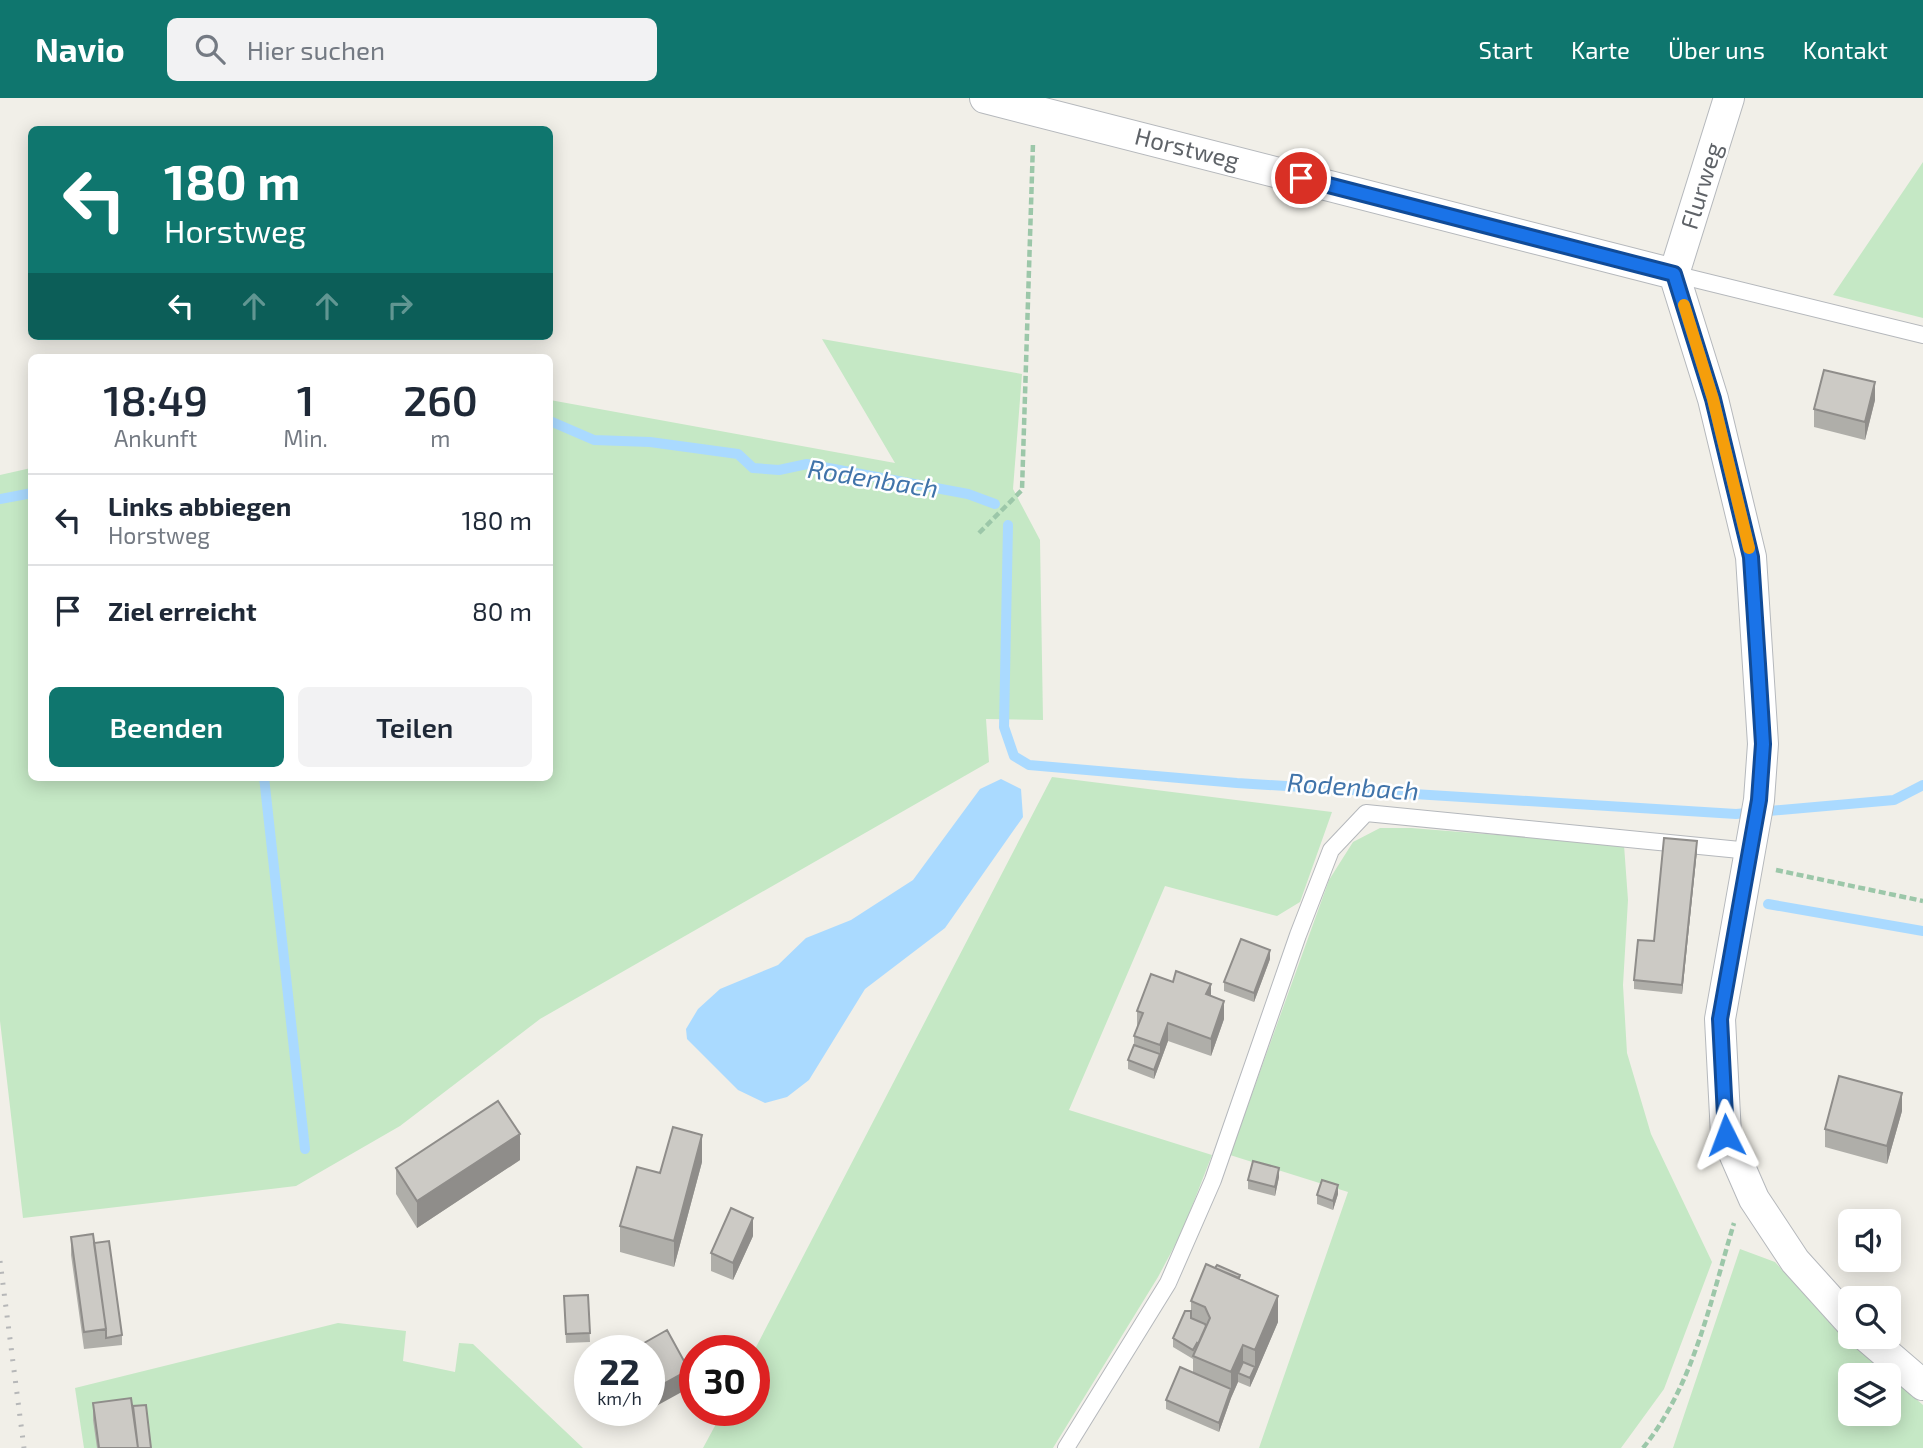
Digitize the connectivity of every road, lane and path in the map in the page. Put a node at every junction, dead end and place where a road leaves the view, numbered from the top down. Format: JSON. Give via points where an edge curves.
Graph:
{"nodes":[{"id":1,"x":985,"y":98,"type":"edge"},
{"id":2,"x":1729,"y":98,"type":"edge"},
{"id":3,"x":1034,"y":110,"type":"junction"},
{"id":4,"x":1674,"y":274,"type":"junction"},
{"id":5,"x":1923,"y":335,"type":"edge"},
{"id":6,"x":979,"y":533,"type":"dead end"},
{"id":7,"x":1750,"y":850,"type":"junction"},
{"id":8,"x":1923,"y":901,"type":"edge"},
{"id":9,"x":1754,"y":1199,"type":"junction"},
{"id":10,"x":1838,"y":1309,"type":"edge"},
{"id":11,"x":1881,"y":1349,"type":"edge"},
{"id":12,"x":1923,"y":1385,"type":"edge"},
{"id":13,"x":1066,"y":1448,"type":"edge"},
{"id":14,"x":1643,"y":1448,"type":"edge"}],
"edges":[{"from":1,"to":3,"type":"street","name":"Horstweg"},
{"from":2,"to":4,"type":"street","name":"Flurweg"},
{"from":3,"to":4,"type":"street","name":"Horstweg"},
{"from":3,"to":6,"type":"path","via":[[1022,491]]},
{"from":4,"to":5,"type":"lane"},
{"from":4,"to":7,"type":"street","via":[[1713,399],[1751,557],[1763,744]]},
{"from":7,"to":8,"type":"path"},
{"from":7,"to":9,"type":"street","via":[[1720,1019],[1726,1135]]},
{"from":7,"to":13,"type":"lane","via":[[1366,813],[1331,849],[1213,1180],[1168,1283]]},
{"from":9,"to":10,"type":"street","via":[[1795,1261]]},
{"from":9,"to":14,"type":"path","via":[[1738,1211],[1690,1364],[1668,1413]]},
{"from":11,"to":12,"type":"street"}]}
